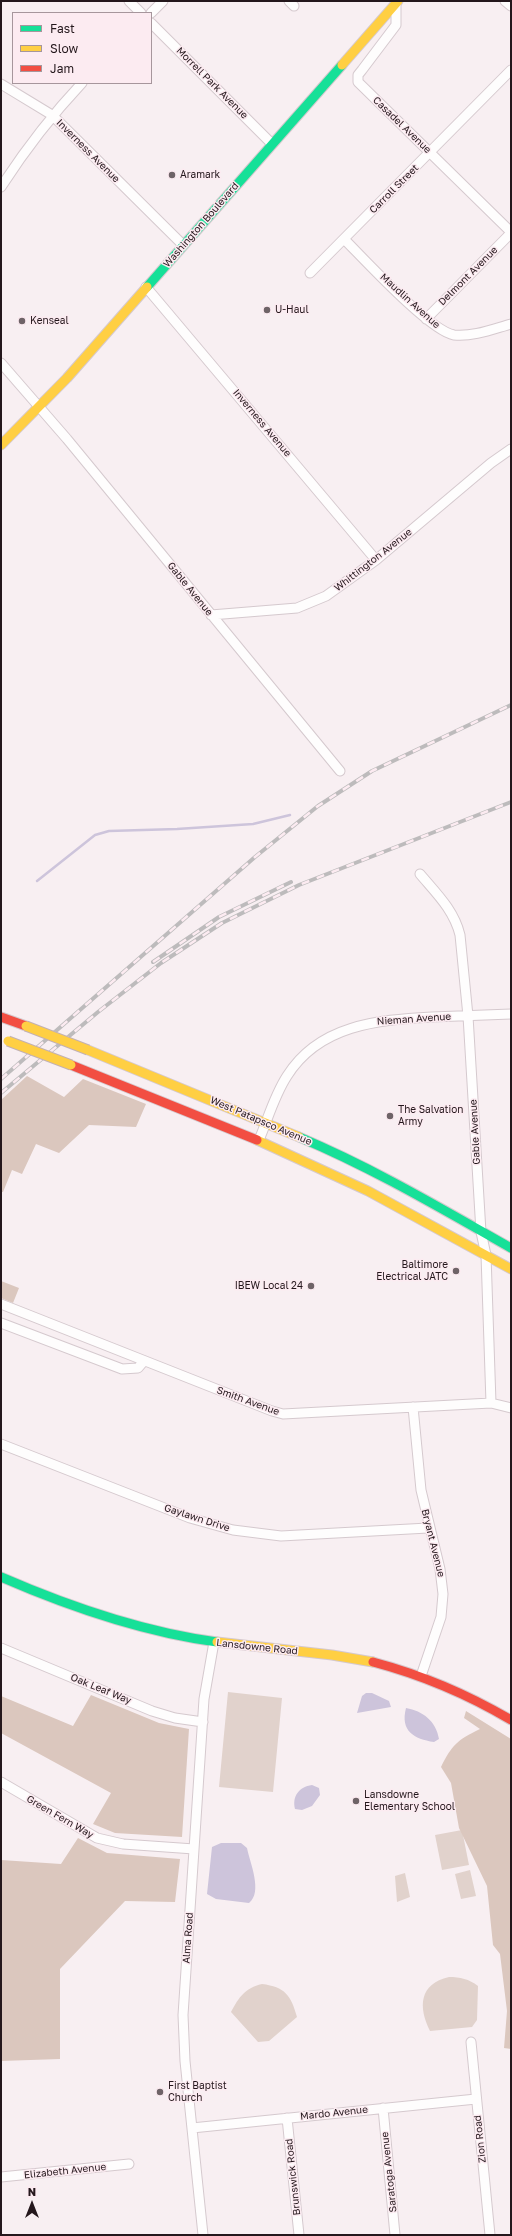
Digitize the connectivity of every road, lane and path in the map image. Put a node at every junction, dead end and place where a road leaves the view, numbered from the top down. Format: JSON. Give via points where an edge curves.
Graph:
{"nodes":[{"id":1,"x":129,"y":1,"type":"edge"},
{"id":2,"x":163,"y":1,"type":"edge"},
{"id":3,"x":506,"y":1,"type":"edge"},
{"id":4,"x":397,"y":2,"type":"edge"},
{"id":5,"x":511,"y":6,"type":"edge"},
{"id":6,"x":140,"y":12,"type":"edge"},
{"id":7,"x":152,"y":13,"type":"edge"},
{"id":8,"x":152,"y":24,"type":"edge"},
{"id":9,"x":511,"y":70,"type":"edge"},
{"id":10,"x":1,"y":84,"type":"edge"},
{"id":11,"x":81,"y":84,"type":"edge"},
{"id":12,"x":52,"y":115,"type":"junction"},
{"id":13,"x":272,"y":144,"type":"junction"},
{"id":14,"x":430,"y":152,"type":"junction"},
{"id":15,"x":1,"y":187,"type":"edge"},
{"id":16,"x":511,"y":232,"type":"edge"},
{"id":17,"x":344,"y":239,"type":"junction"},
{"id":18,"x":183,"y":245,"type":"junction"},
{"id":19,"x":310,"y":273,"type":"dead end"},
{"id":20,"x":146,"y":287,"type":"junction"},
{"id":21,"x":426,"y":319,"type":"junction"},
{"id":22,"x":511,"y":324,"type":"edge"},
{"id":23,"x":1,"y":363,"type":"edge"},
{"id":24,"x":40,"y":407,"type":"junction"},
{"id":25,"x":1,"y":445,"type":"edge"},
{"id":26,"x":511,"y":449,"type":"edge"},
{"id":27,"x":376,"y":560,"type":"junction"},
{"id":28,"x":211,"y":616,"type":"junction"},
{"id":29,"x":340,"y":771,"type":"dead end"},
{"id":30,"x":420,"y":874,"type":"dead end"},
{"id":31,"x":511,"y":1014,"type":"edge"},
{"id":32,"x":468,"y":1016,"type":"junction"},
{"id":33,"x":1,"y":1017,"type":"edge"},
{"id":34,"x":5,"y":1040,"type":"edge"},
{"id":35,"x":267,"y":1123,"type":"junction"},
{"id":36,"x":259,"y":1140,"type":"junction"},
{"id":37,"x":481,"y":1232,"type":"junction"},
{"id":38,"x":511,"y":1248,"type":"edge"},
{"id":39,"x":486,"y":1255,"type":"junction"},
{"id":40,"x":511,"y":1270,"type":"edge"},
{"id":41,"x":1,"y":1304,"type":"edge"},
{"id":42,"x":1,"y":1323,"type":"edge"},
{"id":43,"x":144,"y":1361,"type":"junction"},
{"id":44,"x":491,"y":1404,"type":"junction"},
{"id":45,"x":413,"y":1407,"type":"junction"},
{"id":46,"x":511,"y":1408,"type":"edge"},
{"id":47,"x":1,"y":1444,"type":"edge"},
{"id":48,"x":428,"y":1528,"type":"junction"},
{"id":49,"x":1,"y":1577,"type":"edge"},
{"id":50,"x":214,"y":1642,"type":"junction"},
{"id":51,"x":1,"y":1648,"type":"edge"},
{"id":52,"x":421,"y":1676,"type":"junction"},
{"id":53,"x":511,"y":1720,"type":"edge"},
{"id":54,"x":203,"y":1722,"type":"junction"},
{"id":55,"x":1,"y":1782,"type":"edge"},
{"id":56,"x":194,"y":1849,"type":"junction"},
{"id":57,"x":471,"y":2042,"type":"dead end"},
{"id":58,"x":476,"y":2099,"type":"junction"},
{"id":59,"x":383,"y":2108,"type":"junction"},
{"id":60,"x":287,"y":2118,"type":"junction"},
{"id":61,"x":192,"y":2128,"type":"junction"},
{"id":62,"x":129,"y":2164,"type":"dead end"},
{"id":63,"x":1,"y":2177,"type":"edge"},
{"id":64,"x":203,"y":2235,"type":"edge"},
{"id":65,"x":299,"y":2235,"type":"edge"},
{"id":66,"x":395,"y":2235,"type":"edge"},
{"id":67,"x":490,"y":2235,"type":"edge"}],
"edges":[{"from":1,"to":6,"type":"street"},
{"from":2,"to":7,"type":"street"},
{"from":3,"to":5,"type":"street"},
{"from":4,"to":13,"type":"main road","name":"Washington Boulevard"},
{"from":4,"to":14,"type":"street","name":"Casadel Avenue","via":[[396,24],[358,75],[358,82]]},
{"from":8,"to":13,"type":"street","name":"Morrell Park Avenue"},
{"from":9,"to":14,"type":"street","name":"Carroll Street"},
{"from":10,"to":12,"type":"street","name":"Inverness Avenue"},
{"from":11,"to":12,"type":"street"},
{"from":12,"to":15,"type":"street"},
{"from":12,"to":18,"type":"street","name":"Inverness Avenue"},
{"from":13,"to":18,"type":"main road","name":"Washington Boulevard"},
{"from":14,"to":16,"type":"street","name":"Casadel Avenue"},
{"from":14,"to":17,"type":"street","name":"Carroll Street"},
{"from":16,"to":21,"type":"street","name":"Delmont Avenue"},
{"from":17,"to":19,"type":"street","name":"Carroll Street"},
{"from":17,"to":21,"type":"street","name":"Maudlin Avenue"},
{"from":18,"to":20,"type":"main road","name":"Washington Boulevard"},
{"from":20,"to":24,"type":"main road","name":"Washington Boulevard"},
{"from":20,"to":27,"type":"street","name":"Inverness Avenue"},
{"from":21,"to":22,"type":"street","name":"Maudlin Avenue","via":[[442,331],[460,335],[470,335]]},
{"from":23,"to":24,"type":"street","name":"Gable Avenue"},
{"from":24,"to":25,"type":"main road","name":"Washington Boulevard"},
{"from":24,"to":28,"type":"street","name":"Gable Avenue"},
{"from":26,"to":27,"type":"street","name":"Whittington Avenue"},
{"from":27,"to":28,"type":"street","name":"Whittington Avenue","via":[[343,585],[307,605],[284,610]]},
{"from":28,"to":29,"type":"street","name":"Gable Avenue"},
{"from":30,"to":32,"type":"street","name":"Gable Avenue","via":[[447,906],[458,926]]},
{"from":31,"to":32,"type":"street","name":"Nieman Avenue"},
{"from":32,"to":35,"type":"street","name":"Nieman Avenue","via":[[377,1021],[355,1025],[336,1033],[309,1052],[293,1068],[281,1087]]},
{"from":32,"to":37,"type":"street","name":"Gable Avenue"},
{"from":33,"to":35,"type":"main road","name":"West Patapsco Avenue","bridge":true},
{"from":34,"to":36,"type":"main road","name":"West Patapsco Avenue","bridge":true},
{"from":35,"to":36,"type":"street","name":"Nieman Avenue"},
{"from":35,"to":37,"type":"main road","name":"West Patapsco Avenue","via":[[330,1150]]},
{"from":36,"to":39,"type":"main road","name":"West Patapsco Avenue","via":[[384,1199]]},
{"from":37,"to":38,"type":"main road","name":"West Patapsco Avenue"},
{"from":37,"to":39,"type":"street","name":"Gable Avenue"},
{"from":39,"to":40,"type":"main road","name":"West Patapsco Avenue"},
{"from":39,"to":44,"type":"street","name":"Gable Avenue"},
{"from":41,"to":43,"type":"street","name":"Smith Avenue"},
{"from":42,"to":43,"type":"street","via":[[122,1369],[138,1368]]},
{"from":43,"to":45,"type":"street","name":"Smith Avenue","via":[[283,1414]]},
{"from":44,"to":45,"type":"street","name":"Smith Avenue"},
{"from":44,"to":46,"type":"street","name":"Smith Avenue"},
{"from":45,"to":48,"type":"street","name":"Bryant Avenue","via":[[418,1471]]},
{"from":47,"to":48,"type":"street","name":"Gaylawn Drive","via":[[190,1518],[233,1530],[281,1536]]},
{"from":48,"to":52,"type":"street","name":"Bryant Avenue","via":[[440,1569],[443,1606]]},
{"from":49,"to":50,"type":"main road","name":"Lansdowne Road","via":[[62,1604],[158,1632]]},
{"from":50,"to":52,"type":"main road","name":"Lansdowne Road","via":[[348,1657]]},
{"from":50,"to":54,"type":"street","name":"Alma Road","via":[[204,1699]]},
{"from":51,"to":54,"type":"street","name":"Oak Leaf Way","via":[[152,1711]]},
{"from":52,"to":53,"type":"main road","name":"Lansdowne Road","via":[[473,1698]]},
{"from":54,"to":56,"type":"street","name":"Alma Road"},
{"from":55,"to":56,"type":"street","name":"Green Fern Way","via":[[97,1838],[123,1844]]},
{"from":56,"to":61,"type":"street","name":"Alma Road","via":[[183,2015]]},
{"from":57,"to":58,"type":"street","name":"Zion Road"},
{"from":58,"to":59,"type":"street","name":"Mardo Avenue"},
{"from":58,"to":67,"type":"street","name":"Zion Road"},
{"from":59,"to":60,"type":"street","name":"Mardo Avenue"},
{"from":59,"to":66,"type":"street","name":"Saratoga Avenue"},
{"from":60,"to":61,"type":"street","name":"Mardo Avenue"},
{"from":60,"to":65,"type":"street","name":"Brunswick Road"},
{"from":61,"to":64,"type":"street","name":"Alma Road"},
{"from":62,"to":63,"type":"street","name":"Elizabeth Avenue"}]}
